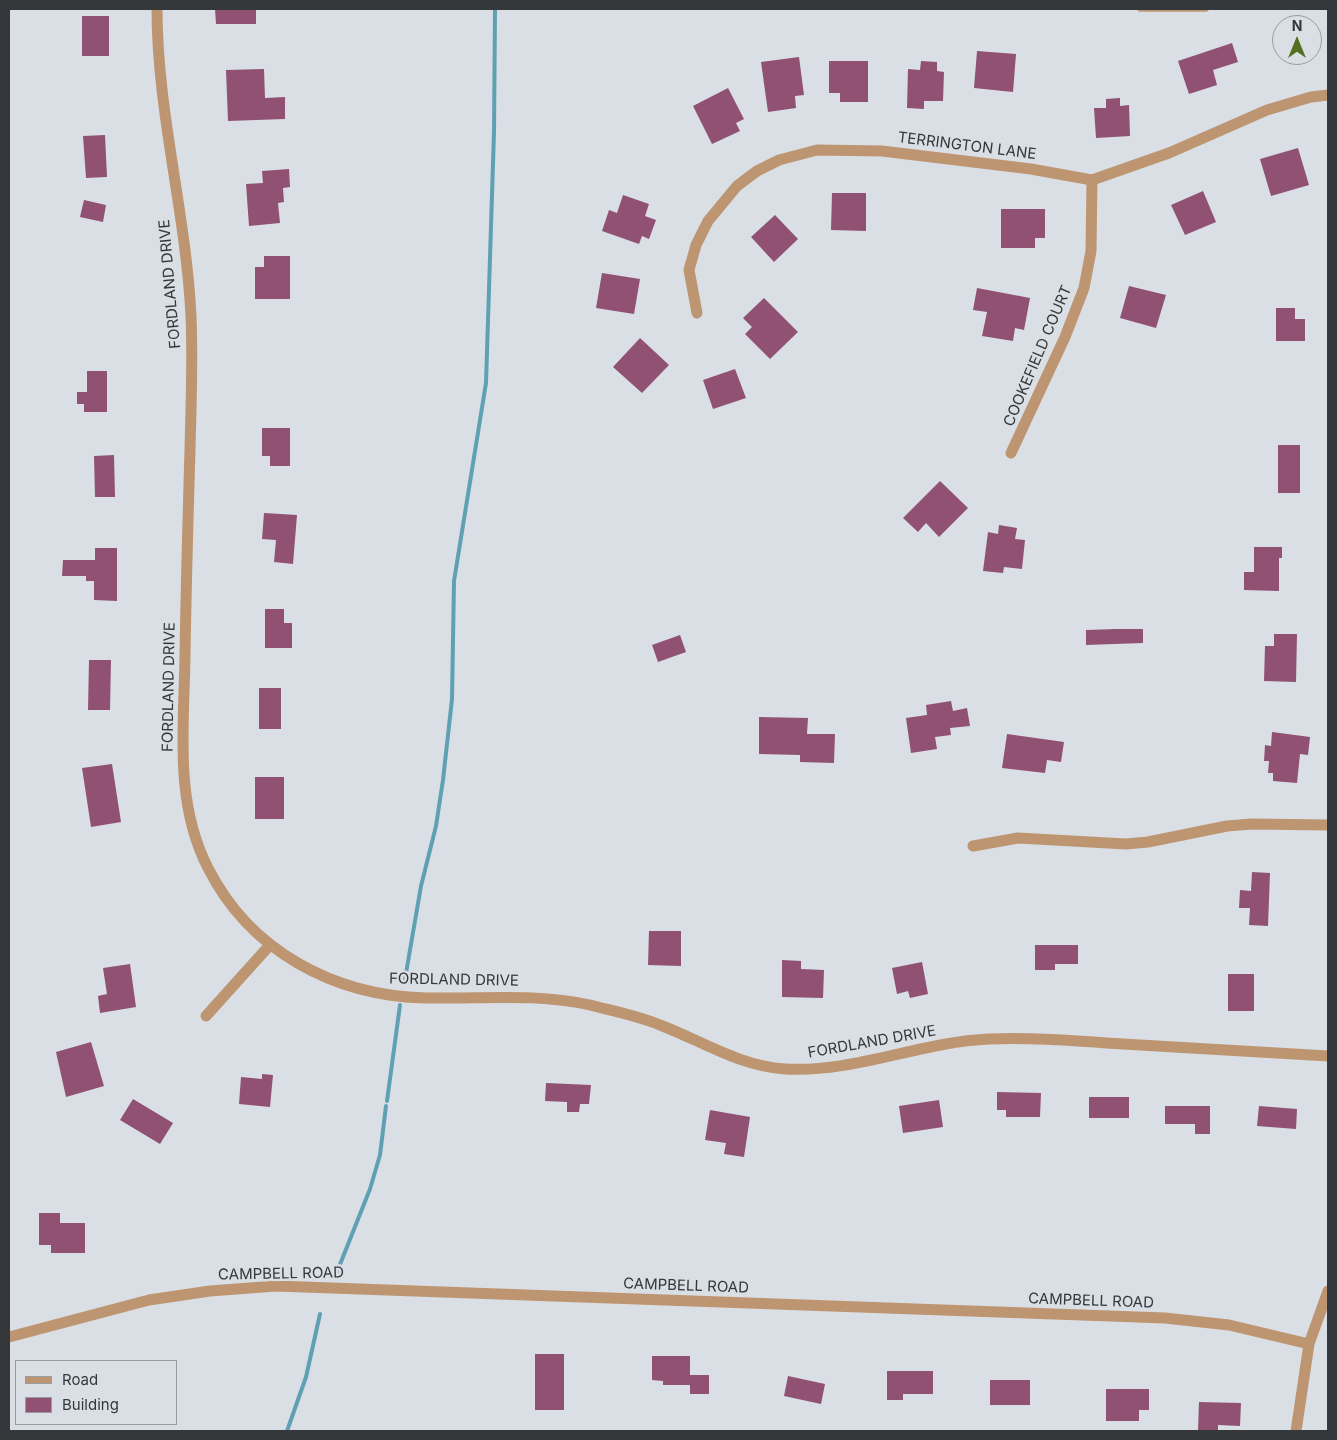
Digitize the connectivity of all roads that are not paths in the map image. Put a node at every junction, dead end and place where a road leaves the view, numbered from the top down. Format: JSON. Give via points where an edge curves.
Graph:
{"nodes":[{"id":1,"x":157,"y":9,"type":"edge"},
{"id":2,"x":1140,"y":9,"type":"edge"},
{"id":3,"x":1206,"y":9,"type":"edge"},
{"id":4,"x":1328,"y":95,"type":"edge"},
{"id":5,"x":1092,"y":180,"type":"junction"},
{"id":6,"x":697,"y":313,"type":"dead end"},
{"id":7,"x":1011,"y":453,"type":"dead end"},
{"id":8,"x":1328,"y":825,"type":"edge"},
{"id":9,"x":973,"y":846,"type":"dead end"},
{"id":10,"x":269,"y":946,"type":"junction"},
{"id":11,"x":206,"y":1016,"type":"dead end"},
{"id":12,"x":1328,"y":1056,"type":"edge"},
{"id":13,"x":1328,"y":1291,"type":"edge"},
{"id":14,"x":9,"y":1337,"type":"edge"},
{"id":15,"x":1309,"y":1344,"type":"junction"},
{"id":16,"x":1296,"y":1431,"type":"edge"}],
"edges":[{"from":1,"to":10,"type":"street","name":"FORDLAND DRIVE","via":[[162,87],[188,275],[192,344],[184,787],[196,842],[210,874],[228,902]]},
{"from":2,"to":3,"type":"lane"},
{"from":4,"to":5,"type":"street","name":"TERRINGTON LANE","via":[[1275,107],[1169,153]]},
{"from":5,"to":6,"type":"street","name":"TERRINGTON LANE","via":[[882,150],[817,150],[779,160],[737,186],[708,221],[696,245],[689,270]]},
{"from":5,"to":7,"type":"street","name":"COOKEFIELD COURT","via":[[1092,251],[1084,288],[1058,354]]},
{"from":8,"to":9,"type":"street","via":[[1227,826],[1126,844],[1018,838]]},
{"from":10,"to":11,"type":"street"},
{"from":10,"to":12,"type":"street","name":"FORDLAND DRIVE","via":[[322,975],[376,993],[429,998],[513,996],[560,999],[655,1023],[726,1055],[780,1068],[832,1067],[929,1046],[1007,1038]]},
{"from":13,"to":15,"type":"street"},
{"from":14,"to":15,"type":"street","name":"CAMPBELL ROAD","via":[[149,1300],[276,1286],[1165,1318],[1229,1325]]},
{"from":15,"to":16,"type":"street"}]}
